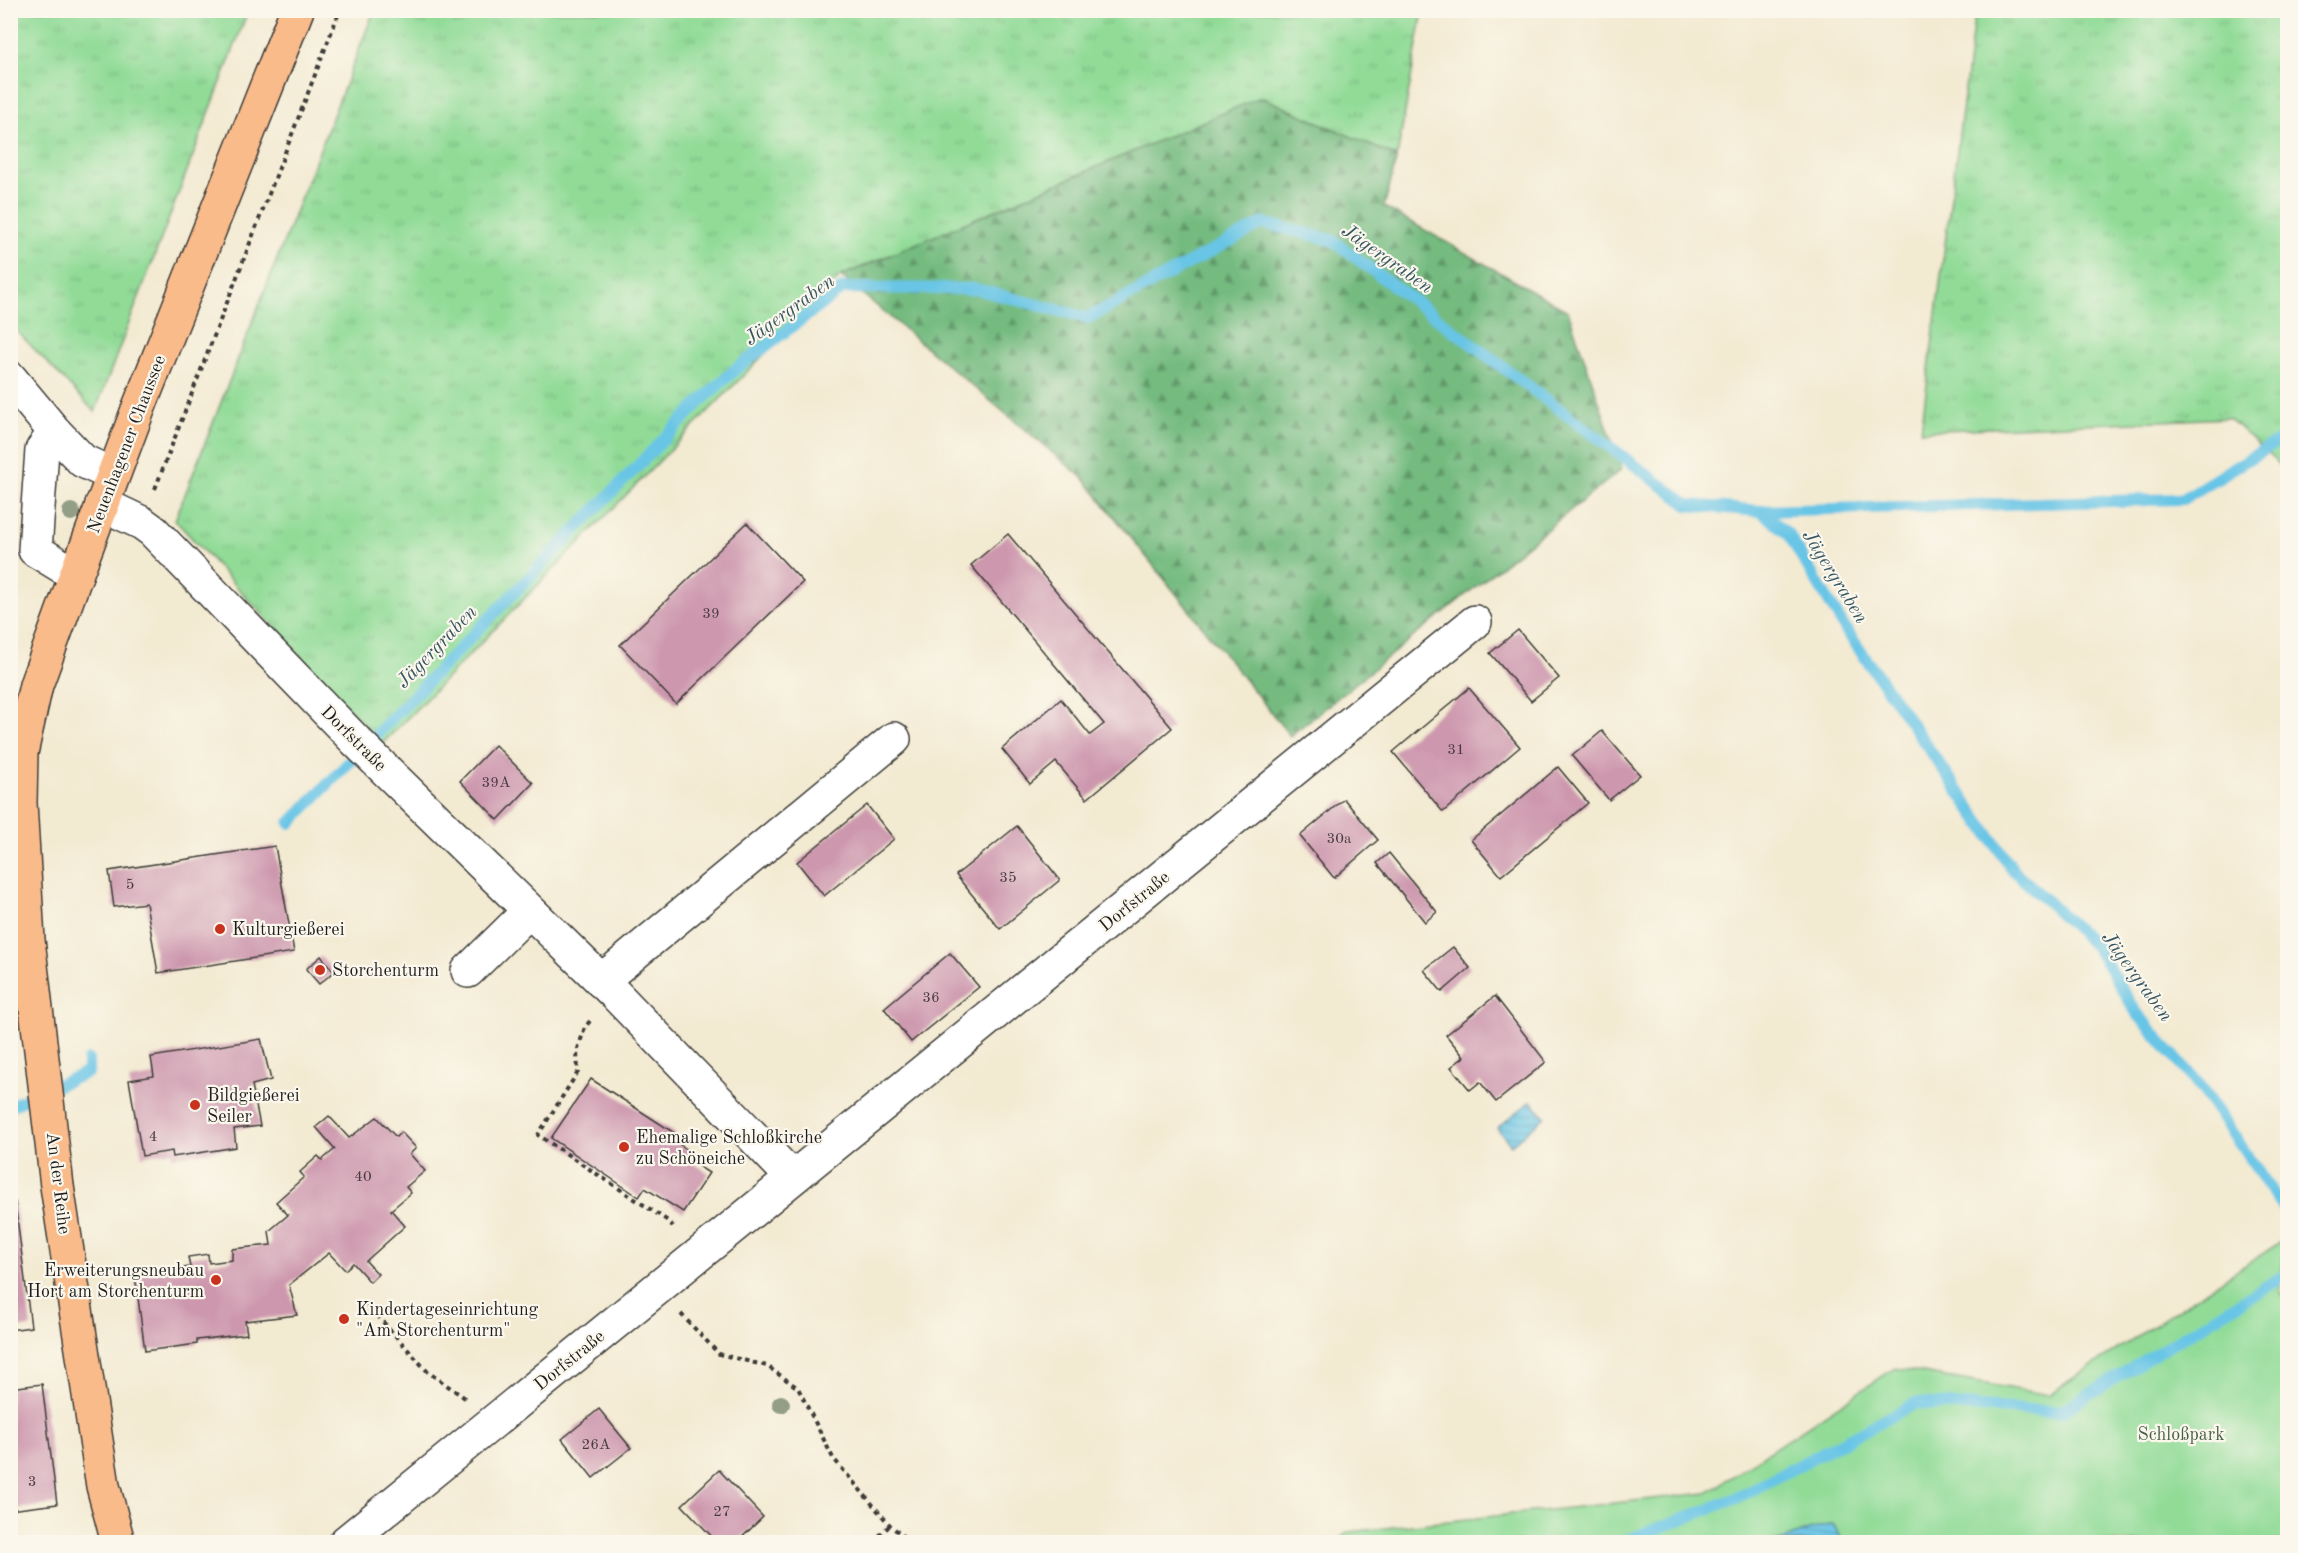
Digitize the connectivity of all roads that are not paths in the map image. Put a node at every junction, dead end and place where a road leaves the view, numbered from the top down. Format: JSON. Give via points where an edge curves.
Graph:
{"nodes":[{"id":1,"x":297,"y":10,"type":"edge"},
{"id":2,"x":10,"y":378,"type":"edge"},
{"id":3,"x":55,"y":432,"type":"junction"},
{"id":4,"x":108,"y":489,"type":"junction"},
{"id":5,"x":76,"y":574,"type":"junction"},
{"id":6,"x":1475,"y":622,"type":"dead end"},
{"id":7,"x":894,"y":739,"type":"dead end"},
{"id":8,"x":16,"y":754,"type":"edge"},
{"id":9,"x":17,"y":892,"type":"edge"},
{"id":10,"x":529,"y":911,"type":"junction"},
{"id":11,"x":468,"y":971,"type":"dead end"},
{"id":12,"x":608,"y":987,"type":"junction"},
{"id":13,"x":792,"y":1177,"type":"junction"},
{"id":14,"x":118,"y":1542,"type":"edge"},
{"id":15,"x":346,"y":1542,"type":"edge"}],
"edges":[{"from":1,"to":4,"type":"main road","name":"Neuenhagener Chaussee"},
{"from":2,"to":3,"type":"street","name":"Dorfstraße"},
{"from":3,"to":4,"type":"street","name":"Dorfstraße"},
{"from":3,"to":5,"type":"street","via":[[42,450],[35,550]]},
{"from":4,"to":5,"type":"main road","name":"Neuenhagener Chaussee"},
{"from":4,"to":10,"type":"street","name":"Dorfstraße"},
{"from":5,"to":8,"type":"main road","name":"Neuenhagener Chaussee"},
{"from":6,"to":13,"type":"street","name":"Dorfstraße"},
{"from":7,"to":12,"type":"street"},
{"from":8,"to":9,"type":"main road","name":"Neuenhagener Chaussee"},
{"from":9,"to":14,"type":"main road","name":"An der Reihe","via":[[28,940],[57,1186],[103,1486]]},
{"from":10,"to":11,"type":"street"},
{"from":10,"to":12,"type":"street","name":"Dorfstraße"},
{"from":12,"to":13,"type":"street","name":"Dorfstraße"},
{"from":13,"to":15,"type":"street","name":"Dorfstraße"}]}
